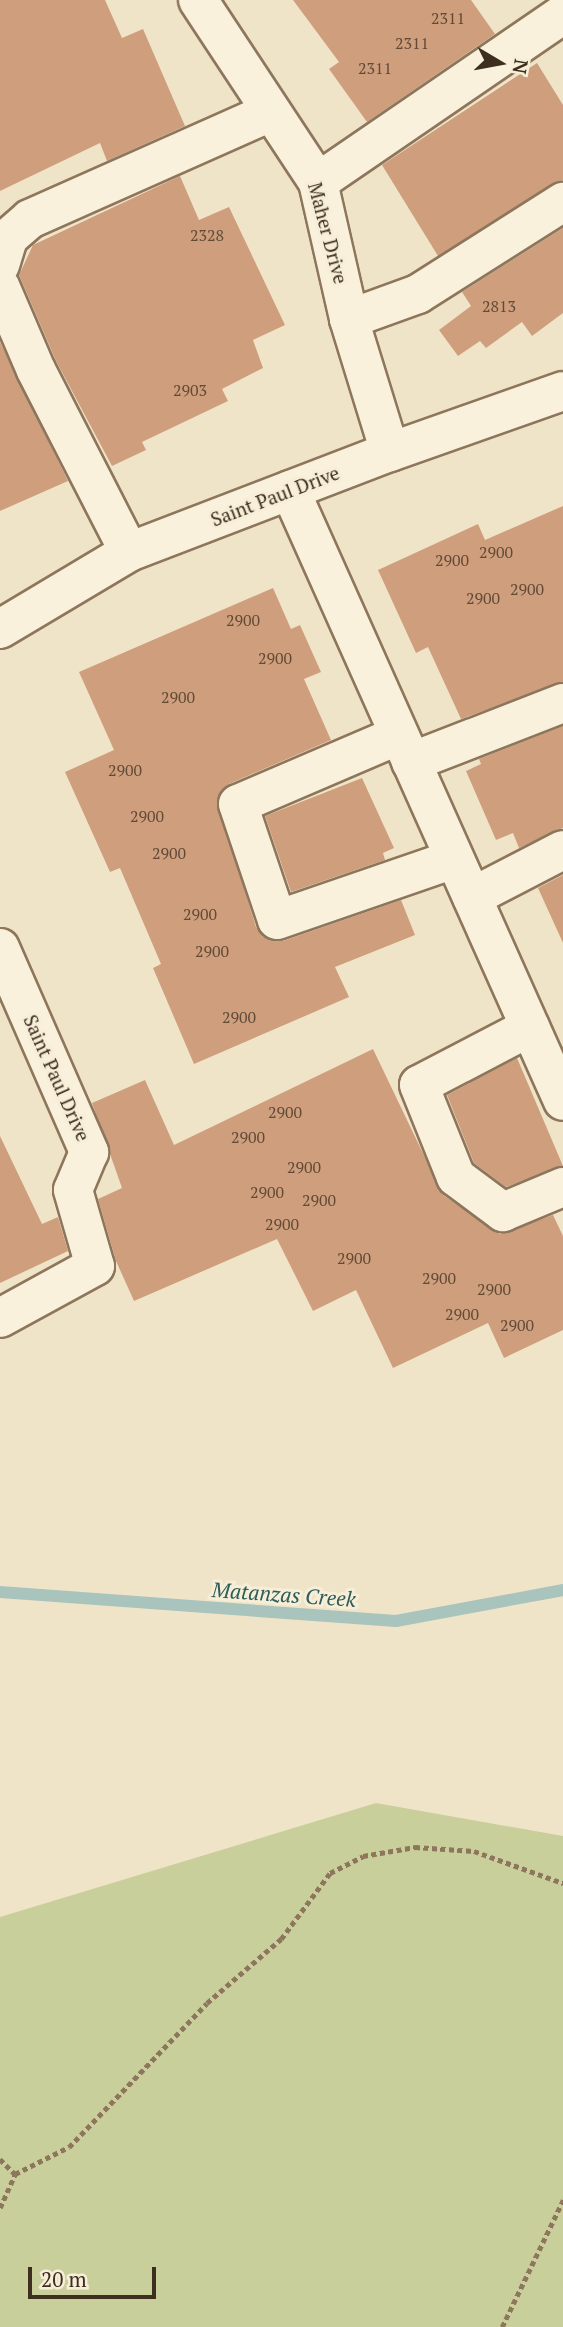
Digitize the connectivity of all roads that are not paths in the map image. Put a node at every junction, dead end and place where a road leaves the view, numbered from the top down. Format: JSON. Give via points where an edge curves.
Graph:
{"nodes":[{"id":1,"x":198,"y":0,"type":"edge"},
{"id":2,"x":563,"y":14,"type":"edge"},
{"id":3,"x":270,"y":112,"type":"junction"},
{"id":4,"x":318,"y":183,"type":"junction"},
{"id":5,"x":563,"y":202,"type":"edge"},
{"id":6,"x":0,"y":265,"type":"edge"},
{"id":7,"x":0,"y":286,"type":"edge"},
{"id":8,"x":349,"y":319,"type":"junction"},
{"id":9,"x":563,"y":391,"type":"edge"},
{"id":10,"x":390,"y":452,"type":"junction"},
{"id":11,"x":290,"y":491,"type":"junction"},
{"id":12,"x":129,"y":552,"type":"junction"},
{"id":13,"x":0,"y":629,"type":"edge"},
{"id":14,"x":563,"y":703,"type":"edge"},
{"id":15,"x":405,"y":749,"type":"junction"},
{"id":16,"x":563,"y":850,"type":"edge"},
{"id":17,"x":454,"y":859,"type":"junction"},
{"id":18,"x":472,"y":897,"type":"junction"},
{"id":19,"x":0,"y":948,"type":"edge"},
{"id":20,"x":530,"y":1027,"type":"junction"},
{"id":21,"x":563,"y":1101,"type":"edge"},
{"id":22,"x":563,"y":1187,"type":"edge"},
{"id":23,"x":0,"y":1318,"type":"edge"}],
"edges":[{"from":1,"to":3,"type":"street","name":"Maher Drive"},
{"from":2,"to":4,"type":"street"},
{"from":3,"to":4,"type":"street","name":"Maher Drive"},
{"from":3,"to":6,"type":"street","via":[[30,219],[8,238]]},
{"from":4,"to":8,"type":"street","name":"Maher Drive"},
{"from":5,"to":8,"type":"street","via":[[418,294]]},
{"from":7,"to":12,"type":"street","via":[[36,370]]},
{"from":8,"to":10,"type":"street","name":"Maher Drive"},
{"from":9,"to":10,"type":"street","name":"Saint Paul Drive"},
{"from":10,"to":11,"type":"street","name":"Saint Paul Drive"},
{"from":11,"to":12,"type":"street","name":"Saint Paul Drive"},
{"from":11,"to":15,"type":"street"},
{"from":12,"to":13,"type":"street","name":"Saint Paul Drive"},
{"from":14,"to":15,"type":"street"},
{"from":15,"to":17,"type":"street"},
{"from":15,"to":17,"type":"street","via":[[237,804],[277,920]]},
{"from":16,"to":18,"type":"street"},
{"from":17,"to":18,"type":"street"},
{"from":18,"to":20,"type":"street"},
{"from":19,"to":23,"type":"street","name":"Saint Paul Drive","via":[[89,1152],[74,1190],[95,1266]]},
{"from":20,"to":21,"type":"street"},
{"from":20,"to":22,"type":"street","via":[[419,1085],[456,1177],[503,1212]]}]}
